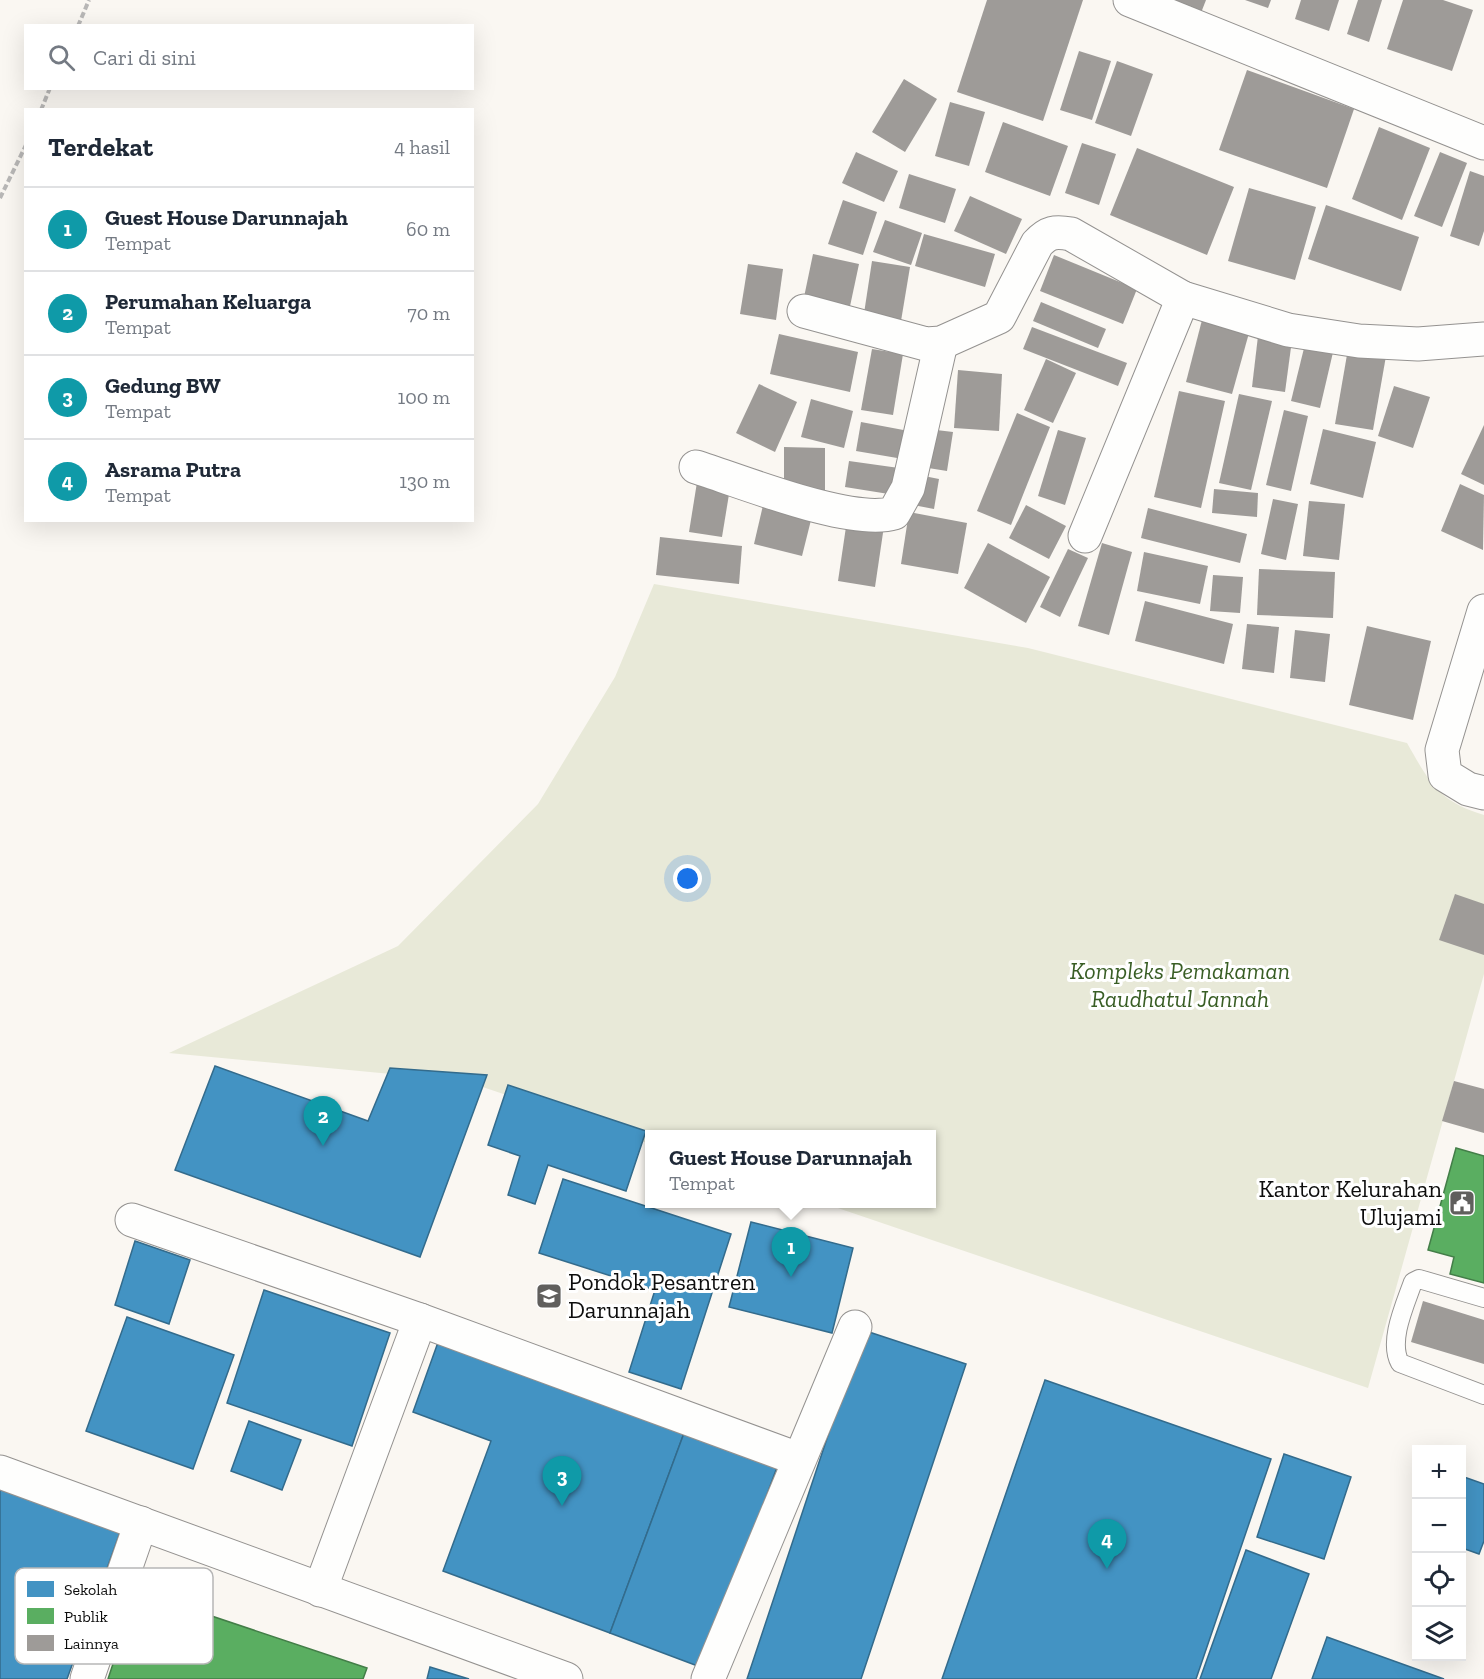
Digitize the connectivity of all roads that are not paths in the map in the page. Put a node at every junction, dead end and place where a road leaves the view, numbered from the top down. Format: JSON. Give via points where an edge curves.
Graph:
{"nodes":[{"id":1,"x":1130,"y":0,"type":"edge"},
{"id":2,"x":1484,"y":143,"type":"edge"},
{"id":3,"x":1183,"y":298,"type":"junction"},
{"id":4,"x":804,"y":311,"type":"dead end"},
{"id":5,"x":1484,"y":339,"type":"edge"},
{"id":6,"x":941,"y":343,"type":"junction"},
{"id":7,"x":696,"y":467,"type":"dead end"},
{"id":8,"x":1085,"y":536,"type":"dead end"},
{"id":9,"x":1484,"y":611,"type":"edge"},
{"id":10,"x":1484,"y":793,"type":"edge"},
{"id":11,"x":132,"y":1220,"type":"dead end"},
{"id":12,"x":1484,"y":1298,"type":"edge"},
{"id":13,"x":420,"y":1320,"type":"junction"},
{"id":14,"x":855,"y":1327,"type":"dead end"},
{"id":15,"x":1484,"y":1395,"type":"edge"},
{"id":16,"x":798,"y":1459,"type":"junction"},
{"id":17,"x":0,"y":1472,"type":"edge"},
{"id":18,"x":141,"y":1523,"type":"junction"},
{"id":19,"x":125,"y":1568,"type":"edge"},
{"id":20,"x":320,"y":1590,"type":"junction"},
{"id":21,"x":92,"y":1664,"type":"edge"},
{"id":22,"x":87,"y":1679,"type":"edge"},
{"id":23,"x":566,"y":1679,"type":"edge"},
{"id":24,"x":708,"y":1679,"type":"edge"}],
"edges":[{"from":1,"to":2,"type":"street"},
{"from":3,"to":5,"type":"street","via":[[1288,330],[1359,341],[1418,344]]},
{"from":3,"to":6,"type":"street","via":[[1071,234],[1057,231],[1046,234],[1037,244],[999,317]]},
{"from":3,"to":8,"type":"street"},
{"from":4,"to":6,"type":"street","via":[[926,344]]},
{"from":6,"to":7,"type":"street","via":[[908,488],[894,513],[861,515]]},
{"from":9,"to":10,"type":"street","via":[[1442,750],[1445,776]]},
{"from":11,"to":13,"type":"street"},
{"from":12,"to":15,"type":"lane","via":[[1419,1279],[1413,1282],[1395,1355],[1400,1363]]},
{"from":13,"to":16,"type":"street"},
{"from":13,"to":20,"type":"street"},
{"from":14,"to":16,"type":"street"},
{"from":16,"to":24,"type":"street"},
{"from":17,"to":18,"type":"street"},
{"from":18,"to":19,"type":"street"},
{"from":18,"to":20,"type":"street"},
{"from":20,"to":23,"type":"street"},
{"from":21,"to":22,"type":"street"}]}
